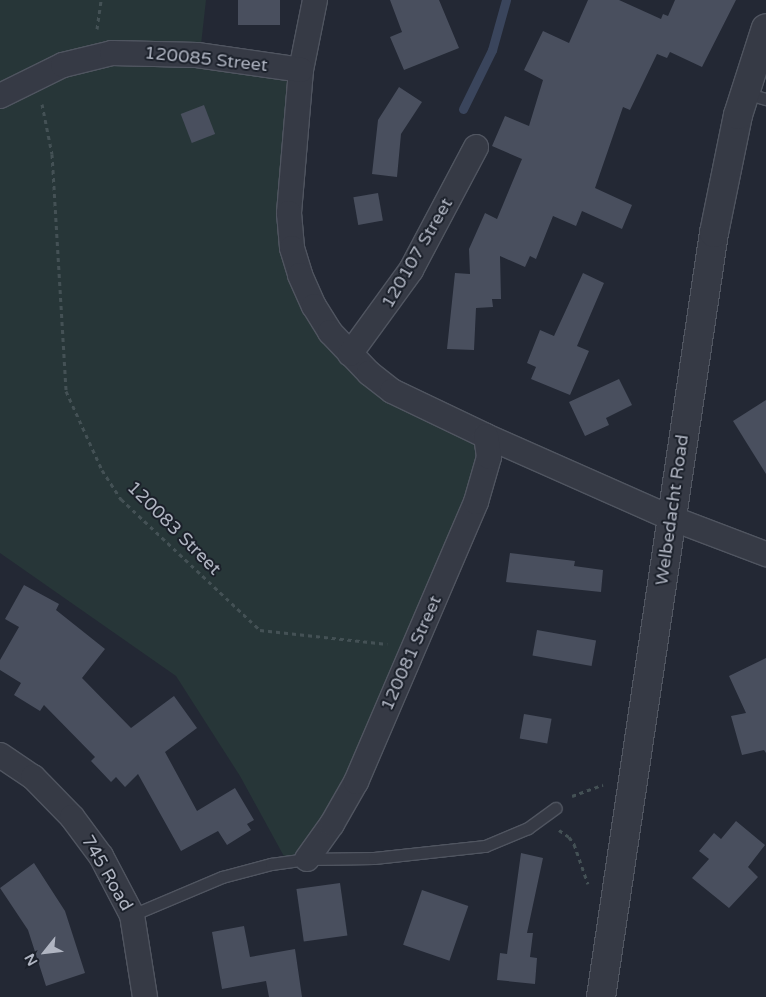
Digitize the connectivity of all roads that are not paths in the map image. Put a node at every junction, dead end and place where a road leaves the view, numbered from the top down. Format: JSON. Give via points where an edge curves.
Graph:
{"nodes":[{"id":1,"x":315,"y":0,"type":"edge"},
{"id":2,"x":766,"y":28,"type":"edge"},
{"id":3,"x":301,"y":70,"type":"junction"},
{"id":4,"x":0,"y":96,"type":"edge"},
{"id":5,"x":755,"y":96,"type":"edge"},
{"id":6,"x":476,"y":147,"type":"dead end"},
{"id":7,"x":350,"y":354,"type":"junction"},
{"id":8,"x":486,"y":436,"type":"junction"},
{"id":9,"x":671,"y":518,"type":"junction"},
{"id":10,"x":766,"y":554,"type":"edge"},
{"id":11,"x":0,"y":755,"type":"edge"},
{"id":12,"x":556,"y":808,"type":"road end"},
{"id":13,"x":306,"y":859,"type":"junction"},
{"id":14,"x":132,"y":915,"type":"junction"},
{"id":15,"x":145,"y":997,"type":"edge"},
{"id":16,"x":601,"y":997,"type":"edge"}],
"edges":[{"from":1,"to":3,"type":"street"},
{"from":2,"to":5,"type":"street","name":"Welbedacht Road"},
{"from":3,"to":4,"type":"street","name":"120085 Street","via":[[137,51],[84,58],[37,76]]},
{"from":3,"to":7,"type":"street","via":[[289,213],[292,248],[314,306]]},
{"from":5,"to":9,"type":"street","name":"Welbedacht Road","via":[[716,225]]},
{"from":6,"to":7,"type":"street","name":"120107 Street","via":[[411,270]]},
{"from":7,"to":8,"type":"street","via":[[392,391]]},
{"from":8,"to":9,"type":"street"},
{"from":8,"to":13,"type":"street","name":"120081 Street","via":[[489,457],[476,502],[345,804]]},
{"from":9,"to":10,"type":"street"},
{"from":9,"to":16,"type":"street","name":"Welbedacht Road"},
{"from":11,"to":14,"type":"street","name":"745 Road","via":[[33,777],[72,817],[101,856]]},
{"from":12,"to":13,"type":"lane","via":[[537,822],[485,846],[374,858]]},
{"from":13,"to":14,"type":"lane","via":[[222,877]]},
{"from":14,"to":15,"type":"street","name":"745 Road"}]}
